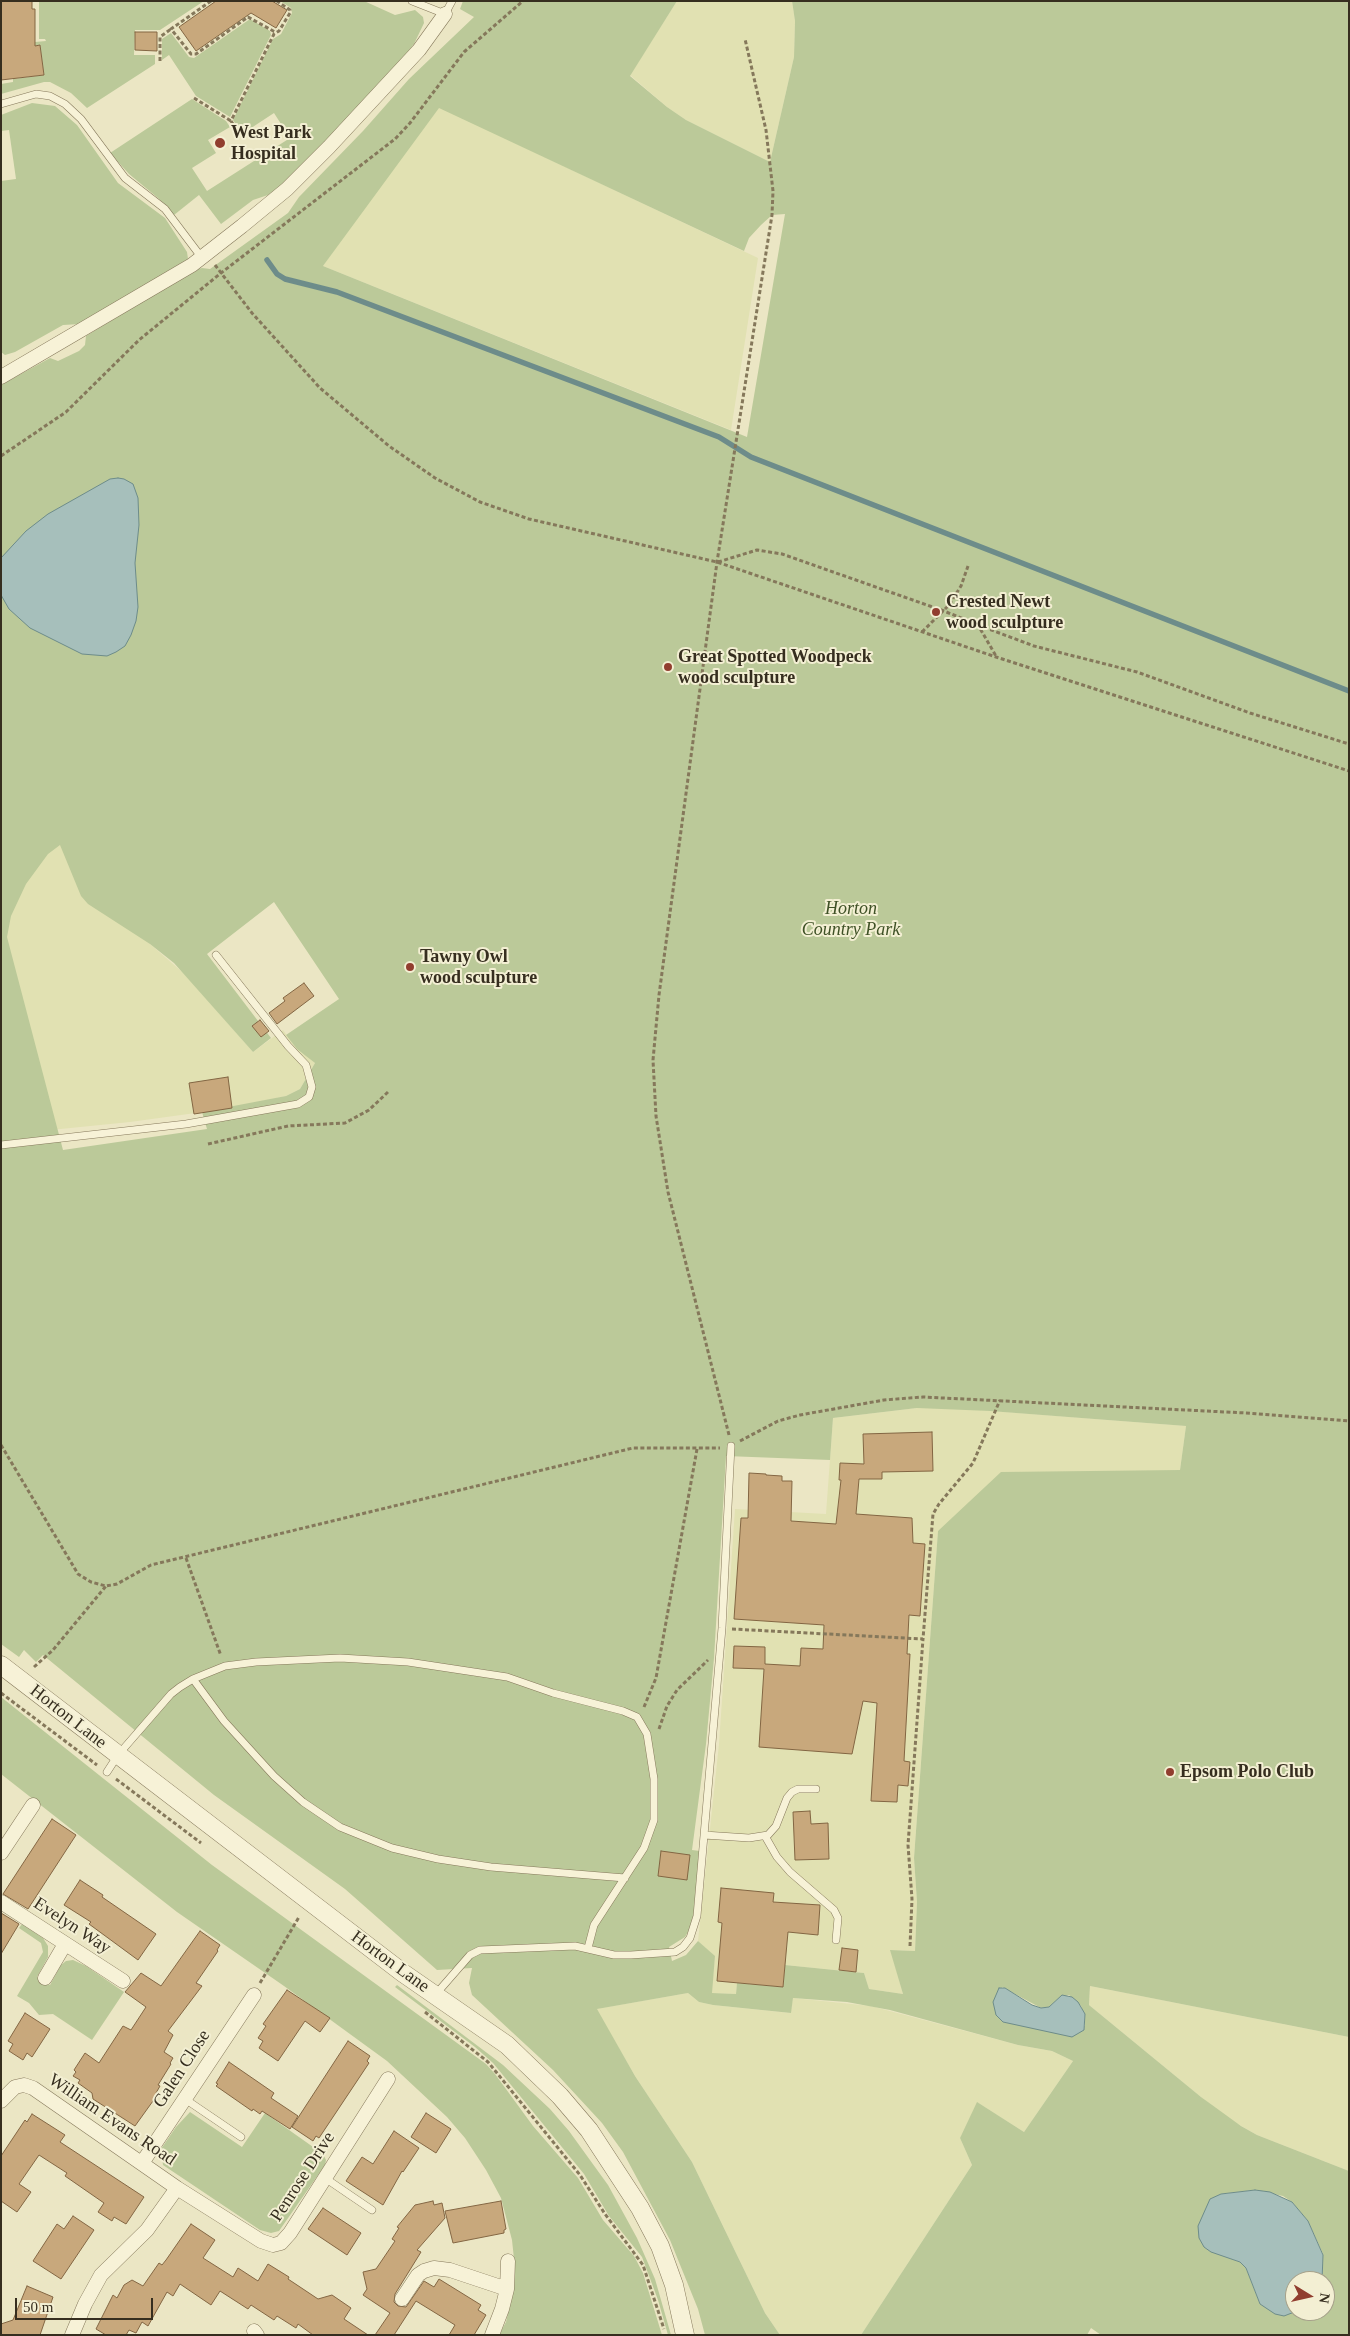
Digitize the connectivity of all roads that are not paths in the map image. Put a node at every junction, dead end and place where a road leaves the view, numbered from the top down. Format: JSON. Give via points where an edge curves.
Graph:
{"nodes":[{"id":1,"x":412,"y":1,"type":"edge"},
{"id":2,"x":452,"y":1,"type":"edge"},
{"id":3,"x":445,"y":14,"type":"junction"},
{"id":4,"x":1,"y":104,"type":"edge"},
{"id":5,"x":202,"y":258,"type":"junction"},
{"id":6,"x":2,"y":375,"type":"edge"},
{"id":7,"x":216,"y":955,"type":"dead end"},
{"id":8,"x":1,"y":1145,"type":"edge"},
{"id":9,"x":731,"y":1446,"type":"road end"},
{"id":10,"x":1,"y":1665,"type":"edge"},
{"id":11,"x":193,"y":1679,"type":"junction"},
{"id":12,"x":118,"y":1755,"type":"junction"},
{"id":13,"x":107,"y":1772,"type":"road end"},
{"id":14,"x":816,"y":1789,"type":"dead end"},
{"id":15,"x":33,"y":1805,"type":"dead end"},
{"id":16,"x":704,"y":1835,"type":"junction"},
{"id":17,"x":765,"y":1836,"type":"junction"},
{"id":18,"x":1,"y":1853,"type":"edge"},
{"id":19,"x":625,"y":1878,"type":"junction"},
{"id":20,"x":1,"y":1902,"type":"edge"},
{"id":21,"x":836,"y":1940,"type":"dead end"},
{"id":22,"x":66,"y":1944,"type":"junction"},
{"id":23,"x":588,"y":1948,"type":"junction"},
{"id":24,"x":45,"y":1978,"type":"dead end"},
{"id":25,"x":123,"y":1981,"type":"dead end"},
{"id":26,"x":254,"y":1995,"type":"road end"},
{"id":27,"x":435,"y":1995,"type":"junction"},
{"id":28,"x":388,"y":2079,"type":"dead end"},
{"id":29,"x":185,"y":2099,"type":"junction"},
{"id":30,"x":1,"y":2101,"type":"edge"},
{"id":31,"x":241,"y":2136,"type":"dead end"},
{"id":32,"x":142,"y":2163,"type":"junction"},
{"id":33,"x":325,"y":2178,"type":"junction"},
{"id":34,"x":177,"y":2188,"type":"junction"},
{"id":35,"x":372,"y":2210,"type":"dead end"},
{"id":36,"x":508,"y":2261,"type":"dead end"},
{"id":37,"x":507,"y":2289,"type":"junction"},
{"id":38,"x":402,"y":2299,"type":"dead end"},
{"id":39,"x":72,"y":2335,"type":"edge"},
{"id":40,"x":492,"y":2335,"type":"edge"},
{"id":41,"x":685,"y":2335,"type":"edge"}],
"edges":[{"from":1,"to":3,"type":"lane"},
{"from":2,"to":3,"type":"lane"},
{"from":3,"to":5,"type":"street","via":[[420,50],[329,147],[287,189]]},
{"from":4,"to":5,"type":"lane","via":[[36,94],[50,96],[65,104],[81,119],[125,178],[165,209]]},
{"from":5,"to":6,"type":"street"},
{"from":7,"to":8,"type":"lane","via":[[306,1065],[312,1086],[309,1098],[298,1104],[186,1124]]},
{"from":9,"to":16,"type":"lane","via":[[722,1628]]},
{"from":10,"to":12,"type":"street","name":"Horton Lane"},
{"from":11,"to":12,"type":"lane","via":[[171,1694]]},
{"from":11,"to":19,"type":"lane","via":[[224,1721],[280,1781],[302,1802],[340,1827],[392,1848],[438,1859],[491,1867]]},
{"from":11,"to":19,"type":"lane","via":[[225,1666],[271,1660],[340,1658],[408,1662],[507,1677],[637,1717],[647,1734],[650,1750],[654,1820],[644,1848]]},
{"from":12,"to":13,"type":"lane"},
{"from":12,"to":27,"type":"street","name":"Horton Lane"},
{"from":14,"to":17,"type":"lane","via":[[792,1792],[774,1830]]},
{"from":15,"to":18,"type":"street"},
{"from":16,"to":17,"type":"lane"},
{"from":16,"to":23,"type":"lane","via":[[697,1916],[683,1947],[670,1953],[621,1956]]},
{"from":17,"to":21,"type":"lane","via":[[790,1872],[834,1910],[838,1918]]},
{"from":19,"to":23,"type":"lane","via":[[597,1919]]},
{"from":20,"to":22,"type":"street","name":"Evelyn Way"},
{"from":22,"to":24,"type":"street"},
{"from":22,"to":25,"type":"street","name":"Evelyn Way"},
{"from":23,"to":27,"type":"lane","via":[[474,1952]]},
{"from":26,"to":29,"type":"street","name":"Galen Close"},
{"from":27,"to":41,"type":"street","name":"Horton Lane","via":[[508,2045],[589,2130],[640,2208],[660,2246],[674,2285]]},
{"from":28,"to":33,"type":"street","name":"Penrose Drive"},
{"from":29,"to":31,"type":"lane"},
{"from":29,"to":32,"type":"street","name":"Galen Close"},
{"from":30,"to":32,"type":"street","name":"William Evans Road","via":[[15,2087],[33,2088]]},
{"from":32,"to":34,"type":"street","name":"William Evans Road"},
{"from":33,"to":34,"type":"street","name":"Penrose Drive","via":[[290,2233],[277,2245],[261,2241]]},
{"from":33,"to":35,"type":"lane"},
{"from":34,"to":39,"type":"street","via":[[147,2230],[101,2275]]},
{"from":36,"to":37,"type":"street"},
{"from":37,"to":38,"type":"street","via":[[450,2270],[434,2268],[418,2275]]},
{"from":37,"to":40,"type":"street"}]}
